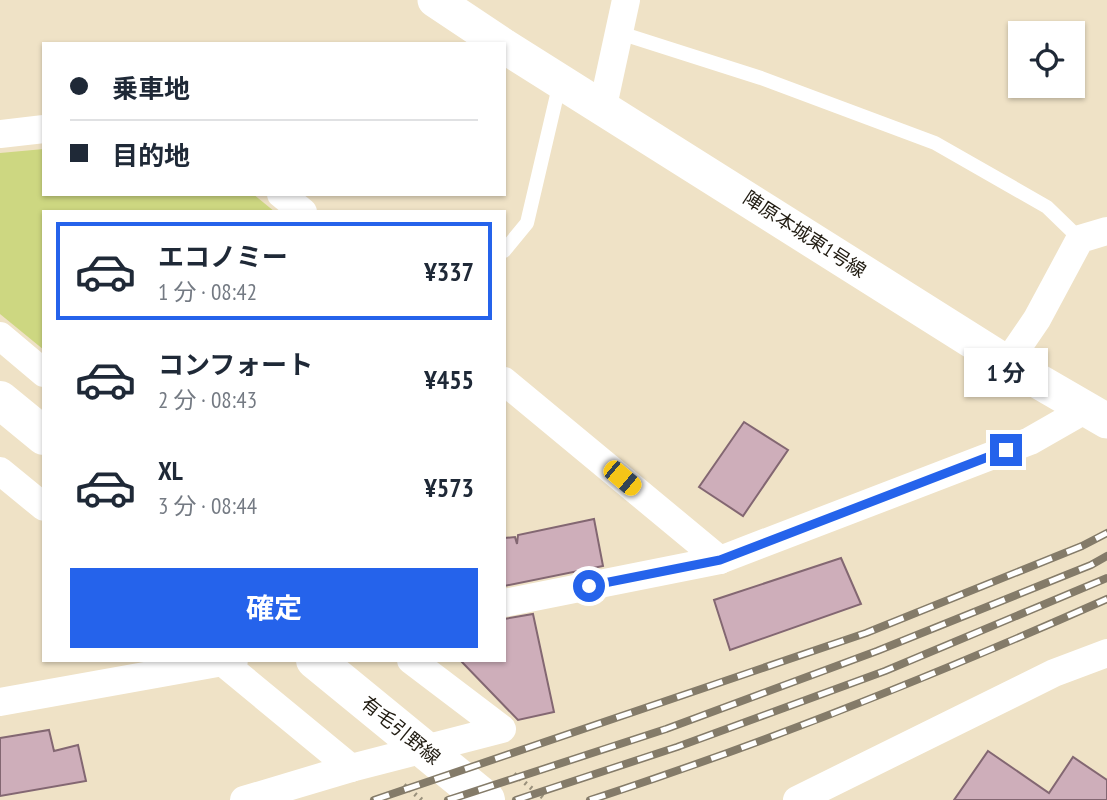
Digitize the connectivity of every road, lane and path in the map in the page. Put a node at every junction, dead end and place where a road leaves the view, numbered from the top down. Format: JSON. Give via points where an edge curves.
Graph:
{"nodes":[{"id":1,"x":435,"y":0,"type":"edge"},
{"id":2,"x":626,"y":0,"type":"edge"},
{"id":3,"x":620,"y":33,"type":"junction"},
{"id":4,"x":498,"y":42,"type":"edge"},
{"id":5,"x":506,"y":47,"type":"edge"},
{"id":6,"x":560,"y":82,"type":"junction"},
{"id":7,"x":603,"y":106,"type":"junction"},
{"id":8,"x":42,"y":129,"type":"edge"},
{"id":9,"x":0,"y":134,"type":"edge"},
{"id":10,"x":283,"y":196,"type":"edge"},
{"id":11,"x":301,"y":210,"type":"edge"},
{"id":12,"x":1107,"y":231,"type":"edge"},
{"id":13,"x":1080,"y":239,"type":"junction"},
{"id":14,"x":506,"y":249,"type":"edge"},
{"id":15,"x":0,"y":336,"type":"edge"},
{"id":16,"x":1007,"y":363,"type":"junction"},
{"id":17,"x":42,"y":371,"type":"edge"},
{"id":18,"x":506,"y":383,"type":"edge"},
{"id":19,"x":0,"y":400,"type":"edge"},
{"id":20,"x":1096,"y":415,"type":"edge"},
{"id":21,"x":42,"y":434,"type":"edge"},
{"id":22,"x":0,"y":471,"type":"edge"},
{"id":23,"x":42,"y":505,"type":"edge"},
{"id":24,"x":720,"y":560,"type":"junction"},
{"id":25,"x":506,"y":603,"type":"edge"},
{"id":26,"x":1107,"y":653,"type":"edge"},
{"id":27,"x":220,"y":662,"type":"edge"},
{"id":28,"x":226,"y":662,"type":"edge"},
{"id":29,"x":317,"y":662,"type":"edge"},
{"id":30,"x":414,"y":662,"type":"edge"},
{"id":31,"x":0,"y":702,"type":"edge"},
{"id":32,"x":351,"y":768,"type":"junction"},
{"id":33,"x":244,"y":800,"type":"edge"},
{"id":34,"x":486,"y":800,"type":"edge"},
{"id":35,"x":797,"y":800,"type":"edge"}],
"edges":[{"from":1,"to":4,"type":"street","name":"陣原本城東1号線"},
{"from":2,"to":3,"type":"street"},
{"from":3,"to":7,"type":"street"},
{"from":3,"to":13,"type":"lane","via":[[761,78],[935,143],[1047,207]]},
{"from":5,"to":6,"type":"street","name":"陣原本城東1号線"},
{"from":6,"to":7,"type":"street","name":"陣原本城東1号線"},
{"from":6,"to":14,"type":"lane","via":[[527,223]]},
{"from":7,"to":16,"type":"street","name":"陣原本城東1号線"},
{"from":8,"to":9,"type":"street"},
{"from":10,"to":11,"type":"street"},
{"from":12,"to":13,"type":"street"},
{"from":13,"to":16,"type":"street","via":[[1037,319]]},
{"from":15,"to":17,"type":"street"},
{"from":16,"to":20,"type":"street","name":"陣原本城東1号線"},
{"from":18,"to":24,"type":"street"},
{"from":19,"to":21,"type":"main road"},
{"from":20,"to":24,"type":"street"},
{"from":22,"to":23,"type":"street"},
{"from":24,"to":25,"type":"street"},
{"from":26,"to":35,"type":"street","via":[[1054,673]]},
{"from":27,"to":31,"type":"street"},
{"from":28,"to":32,"type":"street"},
{"from":29,"to":34,"type":"main road","name":"有毛引野線"},
{"from":30,"to":32,"type":"street","via":[[502,729]]},
{"from":32,"to":33,"type":"street"}]}
